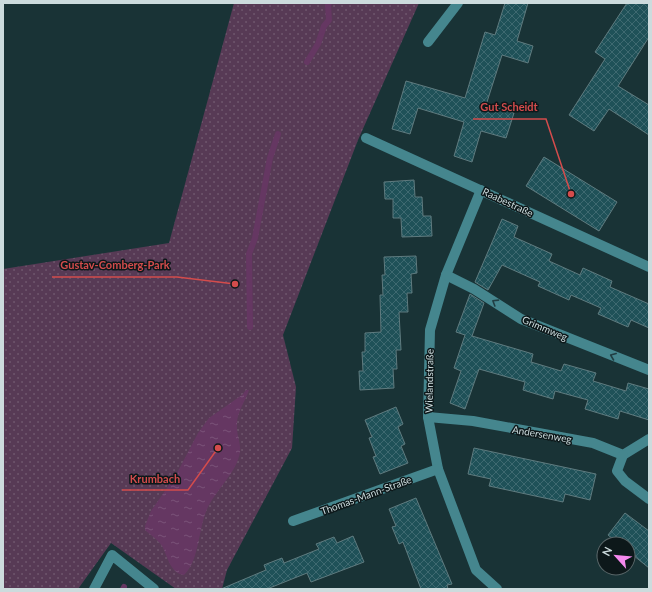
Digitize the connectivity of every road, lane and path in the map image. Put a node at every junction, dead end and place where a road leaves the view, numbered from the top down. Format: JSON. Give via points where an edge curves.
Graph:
{"nodes":[{"id":1,"x":458,"y":3,"type":"edge"},
{"id":2,"x":428,"y":42,"type":"dead end"},
{"id":3,"x":366,"y":138,"type":"dead end"},
{"id":4,"x":481,"y":190,"type":"junction"},
{"id":5,"x":649,"y":267,"type":"edge"},
{"id":6,"x":446,"y":275,"type":"junction"},
{"id":7,"x":649,"y":370,"type":"edge"},
{"id":8,"x":428,"y":417,"type":"junction"},
{"id":9,"x":649,"y":439,"type":"edge"},
{"id":10,"x":623,"y":455,"type":"junction"},
{"id":11,"x":438,"y":469,"type":"junction"},
{"id":12,"x":649,"y":499,"type":"edge"},
{"id":13,"x":294,"y":521,"type":"dead end"},
{"id":14,"x":94,"y":589,"type":"edge"},
{"id":15,"x":154,"y":589,"type":"edge"},
{"id":16,"x":497,"y":589,"type":"edge"}],
"edges":[{"from":1,"to":2,"type":"street"},
{"from":3,"to":4,"type":"street","name":"Raabestraße"},
{"from":4,"to":5,"type":"street","name":"Raabestraße"},
{"from":4,"to":6,"type":"street","name":"Wielandstraße"},
{"from":7,"to":6,"type":"street","name":"Grimmweg","one_way":true,"via":[[521,318],[474,288]]},
{"from":6,"to":8,"type":"street","name":"Wielandstraße","via":[[430,330]]},
{"from":8,"to":10,"type":"street","name":"Andersenweg","via":[[473,422],[593,443]]},
{"from":8,"to":11,"type":"street","name":"Wielandstraße"},
{"from":9,"to":10,"type":"street"},
{"from":10,"to":12,"type":"street","via":[[618,471],[625,481]]},
{"from":11,"to":13,"type":"street","name":"Thomas-Mann-Straße"},
{"from":11,"to":16,"type":"street","name":"Wielandstraße","via":[[476,570]]},
{"from":14,"to":15,"type":"street","via":[[112,555]]}]}
